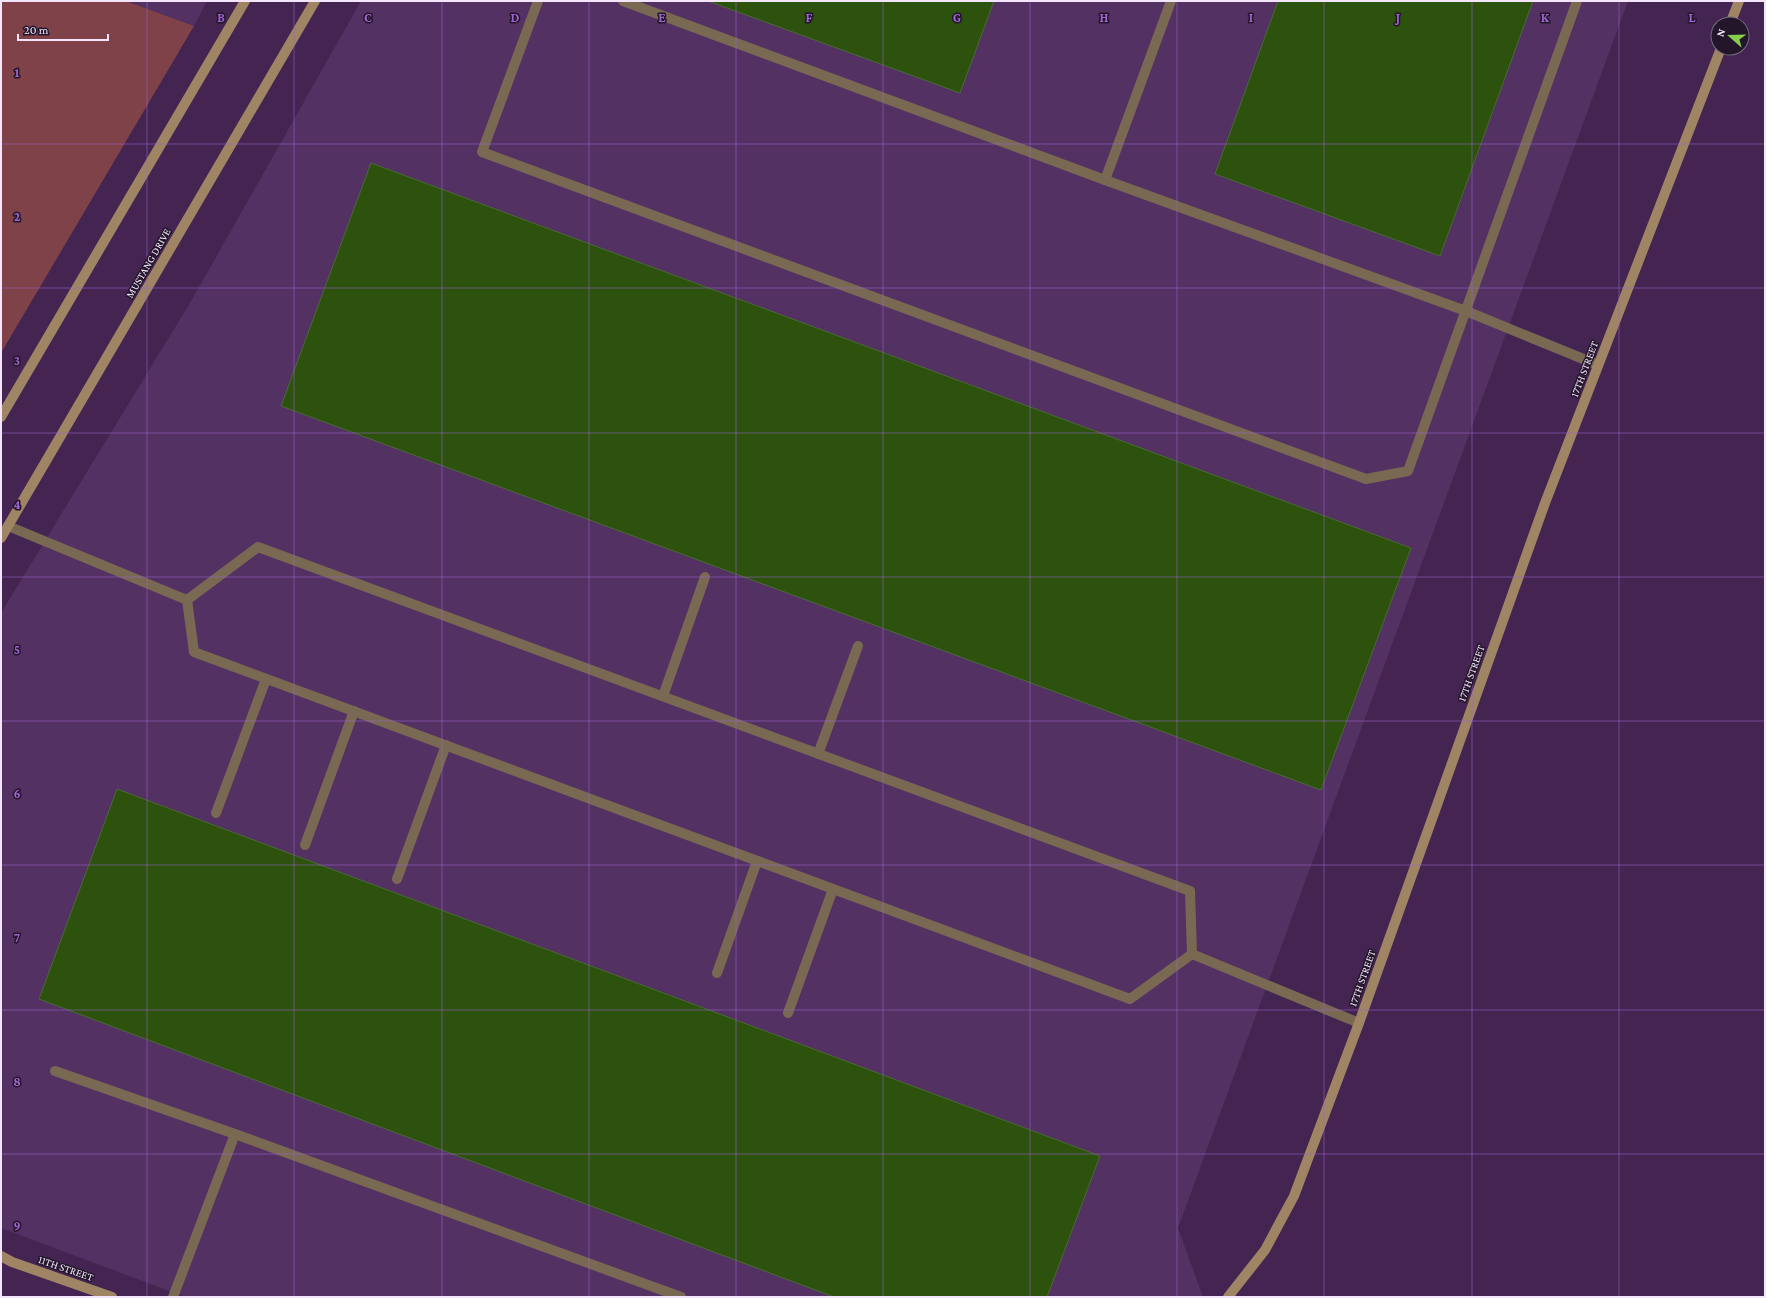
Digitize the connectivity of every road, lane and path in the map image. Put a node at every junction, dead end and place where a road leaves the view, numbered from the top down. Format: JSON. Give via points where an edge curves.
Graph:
{"nodes":[{"id":1,"x":245,"y":1,"type":"edge"},
{"id":2,"x":315,"y":1,"type":"edge"},
{"id":3,"x":538,"y":1,"type":"edge"},
{"id":4,"x":1171,"y":1,"type":"edge"},
{"id":5,"x":1577,"y":1,"type":"edge"},
{"id":6,"x":1739,"y":1,"type":"edge"},
{"id":7,"x":626,"y":2,"type":"edge"},
{"id":8,"x":1733,"y":16,"type":"edge"},
{"id":9,"x":1718,"y":56,"type":"edge"},
{"id":10,"x":1105,"y":180,"type":"junction"},
{"id":11,"x":1466,"y":311,"type":"junction"},
{"id":12,"x":1598,"y":364,"type":"junction"},
{"id":13,"x":1,"y":417,"type":"edge"},
{"id":14,"x":8,"y":526,"type":"junction"},
{"id":15,"x":1,"y":538,"type":"edge"},
{"id":16,"x":705,"y":577,"type":"dead end"},
{"id":17,"x":187,"y":600,"type":"junction"},
{"id":18,"x":858,"y":646,"type":"dead end"},
{"id":19,"x":266,"y":679,"type":"junction"},
{"id":20,"x":663,"y":696,"type":"junction"},
{"id":21,"x":354,"y":712,"type":"junction"},
{"id":22,"x":446,"y":746,"type":"junction"},
{"id":23,"x":818,"y":754,"type":"junction"},
{"id":24,"x":216,"y":813,"type":"dead end"},
{"id":25,"x":305,"y":845,"type":"dead end"},
{"id":26,"x":757,"y":861,"type":"junction"},
{"id":27,"x":397,"y":878,"type":"dead end"},
{"id":28,"x":833,"y":889,"type":"junction"},
{"id":29,"x":1192,"y":954,"type":"junction"},
{"id":30,"x":717,"y":973,"type":"dead end"},
{"id":31,"x":788,"y":1013,"type":"dead end"},
{"id":32,"x":1359,"y":1023,"type":"junction"},
{"id":33,"x":55,"y":1071,"type":"dead end"},
{"id":34,"x":235,"y":1134,"type":"junction"},
{"id":35,"x":1,"y":1256,"type":"edge"},
{"id":36,"x":1,"y":1261,"type":"edge"},
{"id":37,"x":12,"y":1262,"type":"junction"},
{"id":38,"x":112,"y":1297,"type":"edge"},
{"id":39,"x":173,"y":1297,"type":"edge"},
{"id":40,"x":681,"y":1297,"type":"edge"},
{"id":41,"x":1228,"y":1297,"type":"edge"}],
"edges":[{"from":1,"to":13,"type":"street"},
{"from":2,"to":14,"type":"street","name":"MUSTANG DRIVE"},
{"from":3,"to":11,"type":"lane","via":[[482,152],[1366,479],[1408,471]]},
{"from":4,"to":10,"type":"lane"},
{"from":5,"to":11,"type":"lane"},
{"from":6,"to":8,"type":"street"},
{"from":7,"to":10,"type":"lane"},
{"from":9,"to":12,"type":"street","name":"17TH STREET"},
{"from":10,"to":11,"type":"lane"},
{"from":11,"to":12,"type":"lane"},
{"from":12,"to":32,"type":"street","name":"17TH STREET","via":[[1539,518]]},
{"from":14,"to":15,"type":"street","name":"MUSTANG DRIVE"},
{"from":14,"to":17,"type":"lane"},
{"from":16,"to":20,"type":"lane"},
{"from":17,"to":19,"type":"lane","via":[[194,652]]},
{"from":17,"to":20,"type":"lane","via":[[258,547]]},
{"from":18,"to":23,"type":"lane"},
{"from":19,"to":21,"type":"lane"},
{"from":19,"to":24,"type":"lane"},
{"from":20,"to":23,"type":"lane"},
{"from":21,"to":22,"type":"lane"},
{"from":21,"to":25,"type":"lane"},
{"from":22,"to":26,"type":"lane"},
{"from":22,"to":27,"type":"lane"},
{"from":23,"to":29,"type":"lane","via":[[1190,891]]},
{"from":26,"to":28,"type":"lane"},
{"from":26,"to":30,"type":"lane"},
{"from":28,"to":29,"type":"lane","via":[[1130,999]]},
{"from":28,"to":31,"type":"lane"},
{"from":29,"to":32,"type":"lane"},
{"from":32,"to":41,"type":"street","name":"17TH STREET","via":[[1294,1196],[1265,1250]]},
{"from":33,"to":34,"type":"lane"},
{"from":34,"to":39,"type":"lane"},
{"from":34,"to":40,"type":"lane"},
{"from":35,"to":37,"type":"street","name":"11TH STREET"},
{"from":36,"to":37,"type":"street","name":"11TH STREET"},
{"from":37,"to":38,"type":"street","name":"11TH STREET"}]}
